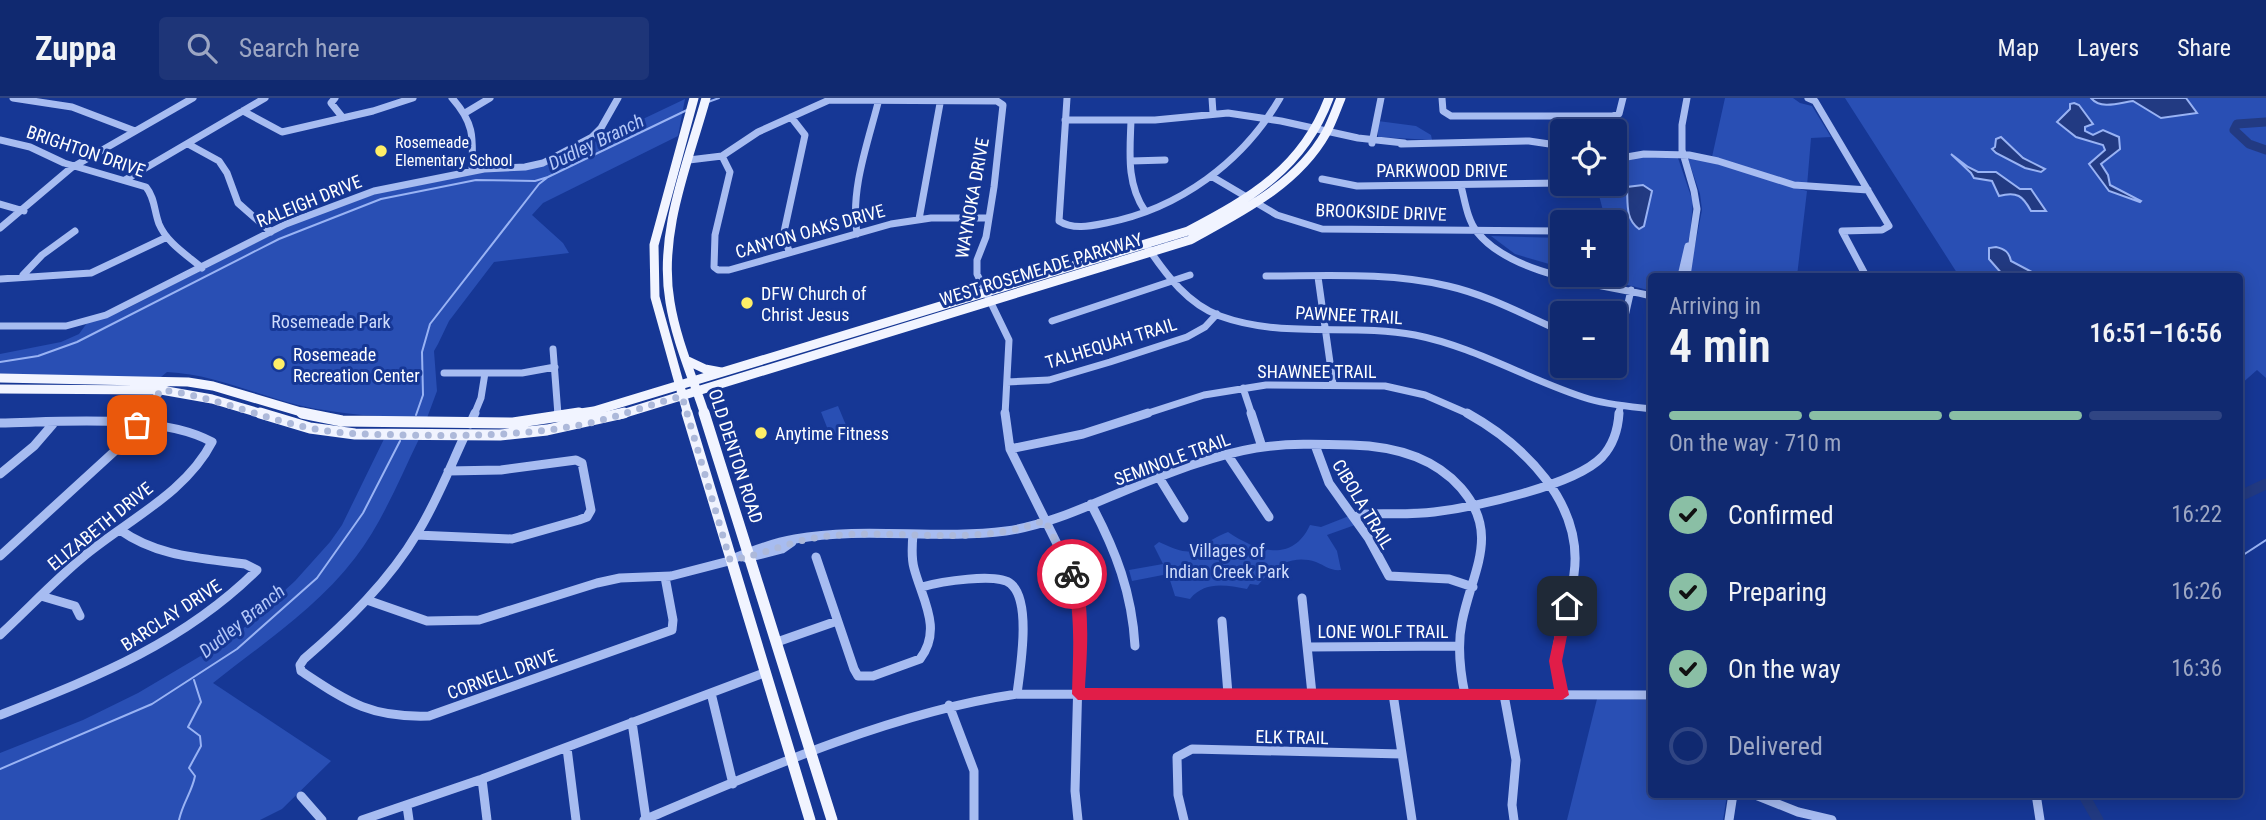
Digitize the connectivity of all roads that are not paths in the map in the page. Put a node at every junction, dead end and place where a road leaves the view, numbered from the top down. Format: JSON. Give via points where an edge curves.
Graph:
{"nodes":[{"id":1,"x":13,"y":98,"type":"edge"},
{"id":2,"x":193,"y":98,"type":"edge"},
{"id":3,"x":265,"y":98,"type":"edge"},
{"id":4,"x":335,"y":98,"type":"edge"},
{"id":5,"x":413,"y":98,"type":"edge"},
{"id":6,"x":452,"y":98,"type":"edge"},
{"id":7,"x":490,"y":98,"type":"edge"},
{"id":8,"x":618,"y":98,"type":"edge"},
{"id":9,"x":694,"y":98,"type":"edge"},
{"id":10,"x":706,"y":98,"type":"edge"},
{"id":11,"x":1067,"y":98,"type":"edge"},
{"id":12,"x":1212,"y":98,"type":"edge"},
{"id":13,"x":1280,"y":98,"type":"edge"},
{"id":14,"x":1329,"y":98,"type":"edge"},
{"id":15,"x":1341,"y":98,"type":"edge"},
{"id":16,"x":1381,"y":98,"type":"edge"},
{"id":17,"x":1442,"y":98,"type":"edge"},
{"id":18,"x":1623,"y":98,"type":"edge"},
{"id":19,"x":1688,"y":98,"type":"edge"},
{"id":20,"x":1808,"y":98,"type":"edge"},
{"id":21,"x":879,"y":99,"type":"edge"},
{"id":22,"x":941,"y":99,"type":"edge"},
{"id":23,"x":243,"y":111,"type":"junction"},
{"id":24,"x":465,"y":113,"type":"junction"},
{"id":25,"x":1213,"y":113,"type":"junction"},
{"id":26,"x":790,"y":117,"type":"junction"},
{"id":27,"x":343,"y":118,"type":"junction"},
{"id":28,"x":1065,"y":120,"type":"junction"},
{"id":29,"x":1131,"y":120,"type":"junction"},
{"id":30,"x":1268,"y":120,"type":"junction"},
{"id":31,"x":1315,"y":130,"type":"junction"},
{"id":32,"x":135,"y":131,"type":"junction"},
{"id":33,"x":1326,"y":133,"type":"junction"},
{"id":34,"x":0,"y":140,"type":"edge"},
{"id":35,"x":1372,"y":142,"type":"junction"},
{"id":36,"x":188,"y":144,"type":"junction"},
{"id":37,"x":1550,"y":144,"type":"edge"},
{"id":38,"x":722,"y":156,"type":"junction"},
{"id":39,"x":1683,"y":156,"type":"junction"},
{"id":40,"x":1627,"y":157,"type":"edge"},
{"id":41,"x":678,"y":160,"type":"junction"},
{"id":42,"x":689,"y":160,"type":"junction"},
{"id":43,"x":1165,"y":160,"type":"dead end"},
{"id":44,"x":1131,"y":161,"type":"junction"},
{"id":45,"x":74,"y":166,"type":"junction"},
{"id":46,"x":472,"y":171,"type":"junction"},
{"id":47,"x":1211,"y":176,"type":"junction"},
{"id":48,"x":1322,"y":178,"type":"dead end"},
{"id":49,"x":125,"y":180,"type":"junction"},
{"id":50,"x":1550,"y":183,"type":"edge"},
{"id":51,"x":1461,"y":186,"type":"junction"},
{"id":52,"x":1868,"y":190,"type":"junction"},
{"id":53,"x":1247,"y":198,"type":"junction"},
{"id":54,"x":1257,"y":203,"type":"junction"},
{"id":55,"x":0,"y":204,"type":"edge"},
{"id":56,"x":24,"y":211,"type":"junction"},
{"id":57,"x":1145,"y":211,"type":"junction"},
{"id":58,"x":988,"y":218,"type":"junction"},
{"id":59,"x":919,"y":219,"type":"junction"},
{"id":60,"x":1696,"y":220,"type":"junction"},
{"id":61,"x":0,"y":228,"type":"edge"},
{"id":62,"x":75,"y":231,"type":"dead end"},
{"id":63,"x":1476,"y":231,"type":"junction"},
{"id":64,"x":1550,"y":231,"type":"edge"},
{"id":65,"x":271,"y":232,"type":"junction"},
{"id":66,"x":857,"y":233,"type":"junction"},
{"id":67,"x":167,"y":237,"type":"junction"},
{"id":68,"x":1148,"y":249,"type":"junction"},
{"id":69,"x":789,"y":252,"type":"junction"},
{"id":70,"x":202,"y":268,"type":"junction"},
{"id":71,"x":1682,"y":273,"type":"edge"},
{"id":72,"x":1687,"y":273,"type":"edge"},
{"id":73,"x":1865,"y":273,"type":"edge"},
{"id":74,"x":23,"y":275,"type":"junction"},
{"id":75,"x":1190,"y":275,"type":"dead end"},
{"id":76,"x":1265,"y":276,"type":"dead end"},
{"id":77,"x":1318,"y":277,"type":"junction"},
{"id":78,"x":0,"y":279,"type":"edge"},
{"id":79,"x":1173,"y":283,"type":"junction"},
{"id":80,"x":1631,"y":290,"type":"junction"},
{"id":81,"x":668,"y":294,"type":"junction"},
{"id":82,"x":1648,"y":295,"type":"edge"},
{"id":83,"x":655,"y":297,"type":"junction"},
{"id":84,"x":989,"y":298,"type":"junction"},
{"id":85,"x":1627,"y":308,"type":"edge"},
{"id":86,"x":1217,"y":314,"type":"junction"},
{"id":87,"x":1052,"y":321,"type":"dead end"},
{"id":88,"x":0,"y":326,"type":"edge"},
{"id":89,"x":1550,"y":326,"type":"edge"},
{"id":90,"x":1325,"y":328,"type":"junction"},
{"id":91,"x":554,"y":349,"type":"dead end"},
{"id":92,"x":688,"y":361,"type":"junction"},
{"id":93,"x":555,"y":367,"type":"junction"},
{"id":94,"x":444,"y":373,"type":"dead end"},
{"id":95,"x":485,"y":373,"type":"junction"},
{"id":96,"x":0,"y":378,"type":"edge"},
{"id":97,"x":724,"y":378,"type":"junction"},
{"id":98,"x":1007,"y":382,"type":"junction"},
{"id":99,"x":1333,"y":384,"type":"junction"},
{"id":100,"x":164,"y":385,"type":"junction"},
{"id":101,"x":695,"y":387,"type":"junction"},
{"id":102,"x":1243,"y":388,"type":"junction"},
{"id":103,"x":0,"y":389,"type":"edge"},
{"id":104,"x":680,"y":391,"type":"junction"},
{"id":105,"x":1620,"y":406,"type":"junction"},
{"id":106,"x":702,"y":409,"type":"junction"},
{"id":107,"x":1648,"y":409,"type":"edge"},
{"id":108,"x":558,"y":418,"type":"junction"},
{"id":109,"x":0,"y":423,"type":"edge"},
{"id":110,"x":52,"y":424,"type":"junction"},
{"id":111,"x":470,"y":424,"type":"junction"},
{"id":112,"x":137,"y":425,"type":"junction"},
{"id":113,"x":465,"y":435,"type":"junction"},
{"id":114,"x":1315,"y":445,"type":"junction"},
{"id":115,"x":1262,"y":447,"type":"junction"},
{"id":116,"x":1010,"y":450,"type":"junction"},
{"id":117,"x":1227,"y":454,"type":"junction"},
{"id":118,"x":449,"y":471,"type":"junction"},
{"id":119,"x":0,"y":474,"type":"edge"},
{"id":120,"x":1160,"y":479,"type":"junction"},
{"id":121,"x":1550,"y":485,"type":"junction"},
{"id":122,"x":1091,"y":504,"type":"junction"},
{"id":123,"x":1473,"y":504,"type":"junction"},
{"id":124,"x":1269,"y":517,"type":"dead end"},
{"id":125,"x":1354,"y":517,"type":"junction"},
{"id":126,"x":1184,"y":518,"type":"dead end"},
{"id":127,"x":1045,"y":520,"type":"junction"},
{"id":128,"x":120,"y":530,"type":"junction"},
{"id":129,"x":913,"y":534,"type":"junction"},
{"id":130,"x":416,"y":535,"type":"junction"},
{"id":131,"x":750,"y":554,"type":"junction"},
{"id":132,"x":0,"y":556,"type":"edge"},
{"id":133,"x":816,"y":557,"type":"dead end"},
{"id":134,"x":730,"y":560,"type":"junction"},
{"id":135,"x":665,"y":577,"type":"junction"},
{"id":136,"x":922,"y":587,"type":"junction"},
{"id":137,"x":1473,"y":587,"type":"junction"},
{"id":138,"x":41,"y":596,"type":"junction"},
{"id":139,"x":1302,"y":598,"type":"dead end"},
{"id":140,"x":367,"y":600,"type":"junction"},
{"id":141,"x":80,"y":616,"type":"dead end"},
{"id":142,"x":836,"y":621,"type":"junction"},
{"id":143,"x":1222,"y":621,"type":"dead end"},
{"id":144,"x":0,"y":635,"type":"edge"},
{"id":145,"x":777,"y":642,"type":"junction"},
{"id":146,"x":1135,"y":646,"type":"dead end"},
{"id":147,"x":1459,"y":646,"type":"junction"},
{"id":148,"x":1308,"y":647,"type":"junction"},
{"id":149,"x":764,"y":673,"type":"junction"},
{"id":150,"x":711,"y":693,"type":"junction"},
{"id":151,"x":1017,"y":694,"type":"junction"},
{"id":152,"x":1078,"y":694,"type":"junction"},
{"id":153,"x":1228,"y":694,"type":"junction"},
{"id":154,"x":1312,"y":694,"type":"junction"},
{"id":155,"x":1393,"y":694,"type":"junction"},
{"id":156,"x":1465,"y":695,"type":"junction"},
{"id":157,"x":1504,"y":695,"type":"junction"},
{"id":158,"x":1562,"y":695,"type":"junction"},
{"id":159,"x":1648,"y":695,"type":"edge"},
{"id":160,"x":949,"y":705,"type":"junction"},
{"id":161,"x":0,"y":715,"type":"edge"},
{"id":162,"x":632,"y":722,"type":"junction"},
{"id":163,"x":566,"y":748,"type":"junction"},
{"id":164,"x":811,"y":753,"type":"junction"},
{"id":165,"x":1402,"y":754,"type":"junction"},
{"id":166,"x":790,"y":761,"type":"junction"},
{"id":167,"x":482,"y":779,"type":"junction"},
{"id":168,"x":733,"y":784,"type":"junction"},
{"id":169,"x":301,"y":796,"type":"dead end"},
{"id":170,"x":1732,"y":798,"type":"edge"},
{"id":171,"x":1763,"y":798,"type":"edge"},
{"id":172,"x":2037,"y":798,"type":"edge"},
{"id":173,"x":407,"y":806,"type":"junction"},
{"id":174,"x":322,"y":820,"type":"edge"},
{"id":175,"x":362,"y":820,"type":"edge"},
{"id":176,"x":409,"y":820,"type":"edge"},
{"id":177,"x":487,"y":820,"type":"edge"},
{"id":178,"x":576,"y":820,"type":"edge"},
{"id":179,"x":645,"y":820,"type":"edge"},
{"id":180,"x":810,"y":820,"type":"edge"},
{"id":181,"x":832,"y":820,"type":"edge"},
{"id":182,"x":974,"y":820,"type":"edge"},
{"id":183,"x":1078,"y":820,"type":"edge"},
{"id":184,"x":1184,"y":820,"type":"edge"},
{"id":185,"x":1412,"y":820,"type":"edge"},
{"id":186,"x":1514,"y":820,"type":"edge"},
{"id":187,"x":1729,"y":820,"type":"edge"},
{"id":188,"x":1832,"y":820,"type":"edge"},
{"id":189,"x":2040,"y":820,"type":"edge"}],
"edges":[{"from":1,"to":32,"type":"street","via":[[72,107]]},
{"from":2,"to":32,"type":"street"},
{"from":3,"to":23,"type":"street"},
{"from":4,"to":27,"type":"street","via":[[331,103]]},
{"from":5,"to":27,"type":"street"},
{"from":6,"to":24,"type":"street"},
{"from":7,"to":24,"type":"street"},
{"from":8,"to":46,"type":"street","name":"RALEIGH DRIVE","via":[[597,133],[561,154],[525,167]]},
{"from":9,"to":41,"type":"main road","name":"OLD DENTON ROAD"},
{"from":10,"to":42,"type":"main road","name":"OLD DENTON ROAD"},
{"from":11,"to":28,"type":"street"},
{"from":12,"to":25,"type":"street"},
{"from":13,"to":30,"type":"street"},
{"from":14,"to":31,"type":"main road","name":"WEST ROSEMEADE PARKWAY"},
{"from":15,"to":33,"type":"main road","name":"WEST ROSEMEADE PARKWAY"},
{"from":16,"to":35,"type":"street"},
{"from":17,"to":18,"type":"street","via":[[1443,111],[1451,116],[1612,116],[1619,114]]},
{"from":19,"to":39,"type":"street","via":[[1680,131]]},
{"from":20,"to":52,"type":"street","via":[[1815,101]]},
{"from":21,"to":22,"type":"street"},
{"from":21,"to":26,"type":"street","via":[[830,100]]},
{"from":21,"to":66,"type":"street","via":[[853,220]]},
{"from":22,"to":58,"type":"street","name":"WAYNOKA DRIVE","via":[[1001,103]]},
{"from":22,"to":59,"type":"street"},
{"from":23,"to":27,"type":"street","via":[[282,132]]},
{"from":23,"to":36,"type":"street"},
{"from":24,"to":46,"type":"street","via":[[474,129]]},
{"from":25,"to":29,"type":"street"},
{"from":25,"to":30,"type":"street"},
{"from":26,"to":38,"type":"street"},
{"from":26,"to":69,"type":"street","via":[[805,135],[784,232]]},
{"from":28,"to":29,"type":"street"},
{"from":28,"to":57,"type":"street","via":[[1059,221],[1065,226],[1114,222]]},
{"from":29,"to":44,"type":"street"},
{"from":30,"to":31,"type":"street"},
{"from":30,"to":47,"type":"street","via":[[1254,139]]},
{"from":31,"to":33,"type":"street"},
{"from":31,"to":53,"type":"main road","name":"WEST ROSEMEADE PARKWAY","via":[[1283,169]]},
{"from":32,"to":45,"type":"street"},
{"from":33,"to":35,"type":"street"},
{"from":33,"to":54,"type":"main road","name":"WEST ROSEMEADE PARKWAY","via":[[1292,175]]},
{"from":34,"to":45,"type":"street","name":"BRIGHTON DRIVE"},
{"from":35,"to":37,"type":"street"},
{"from":36,"to":49,"type":"street"},
{"from":36,"to":65,"type":"street","via":[[219,161],[238,203]]},
{"from":38,"to":42,"type":"street"},
{"from":38,"to":69,"type":"street","name":"CANYON OAKS DRIVE","via":[[730,172],[715,235],[715,268],[724,271]]},
{"from":39,"to":40,"type":"street"},
{"from":39,"to":52,"type":"street","via":[[1731,164],[1801,187]]},
{"from":39,"to":60,"type":"street","via":[[1696,197]]},
{"from":41,"to":42,"type":"main road"},
{"from":41,"to":83,"type":"main road","name":"OLD DENTON ROAD","via":[[654,245]]},
{"from":42,"to":81,"type":"main road","name":"OLD DENTON ROAD","via":[[670,237]]},
{"from":43,"to":44,"type":"street"},
{"from":44,"to":57,"type":"street","via":[[1133,192]]},
{"from":45,"to":49,"type":"street","name":"BRIGHTON DRIVE"},
{"from":45,"to":56,"type":"street"},
{"from":46,"to":65,"type":"street","name":"RALEIGH DRIVE","via":[[374,191]]},
{"from":47,"to":53,"type":"street","name":"BROOKSIDE DRIVE"},
{"from":47,"to":57,"type":"street"},
{"from":48,"to":51,"type":"street","name":"PARKWOOD DRIVE","via":[[1356,186]]},
{"from":49,"to":67,"type":"street","name":"BRIGHTON DRIVE","via":[[148,190]]},
{"from":50,"to":51,"type":"street","name":"PARKWOOD DRIVE"},
{"from":51,"to":63,"type":"street"},
{"from":52,"to":73,"type":"street","via":[[1889,228],[1842,233]]},
{"from":53,"to":54,"type":"street","name":"BROOKSIDE DRIVE"},
{"from":53,"to":68,"type":"main road","name":"WEST ROSEMEADE PARKWAY"},
{"from":54,"to":63,"type":"street","name":"BROOKSIDE DRIVE","via":[[1289,220],[1322,229]]},
{"from":54,"to":68,"type":"main road","name":"WEST ROSEMEADE PARKWAY","via":[[1201,234]]},
{"from":55,"to":56,"type":"street"},
{"from":56,"to":61,"type":"street"},
{"from":58,"to":59,"type":"street","name":"CANYON OAKS DRIVE"},
{"from":58,"to":84,"type":"street","name":"WAYNOKA DRIVE","via":[[976,274]]},
{"from":59,"to":66,"type":"street","name":"CANYON OAKS DRIVE"},
{"from":60,"to":71,"type":"street"},
{"from":60,"to":72,"type":"street"},
{"from":62,"to":74,"type":"street"},
{"from":63,"to":64,"type":"street","name":"BROOKSIDE DRIVE"},
{"from":63,"to":80,"type":"street","via":[[1493,247],[1525,263]]},
{"from":65,"to":70,"type":"street","name":"RALEIGH DRIVE"},
{"from":66,"to":69,"type":"street","name":"CANYON OAKS DRIVE"},
{"from":67,"to":70,"type":"street","name":"BRIGHTON DRIVE"},
{"from":67,"to":74,"type":"street","via":[[91,273]]},
{"from":68,"to":79,"type":"street","name":"PAWNEE TRAIL"},
{"from":68,"to":84,"type":"main road","name":"WEST ROSEMEADE PARKWAY"},
{"from":70,"to":88,"type":"street","name":"RALEIGH DRIVE","via":[[97,318],[66,326]]},
{"from":74,"to":78,"type":"street"},
{"from":75,"to":79,"type":"street"},
{"from":76,"to":77,"type":"street"},
{"from":77,"to":89,"type":"street","via":[[1390,278],[1450,287]]},
{"from":77,"to":90,"type":"street"},
{"from":79,"to":86,"type":"street","name":"PAWNEE TRAIL"},
{"from":79,"to":87,"type":"street"},
{"from":80,"to":82,"type":"street"},
{"from":80,"to":85,"type":"street"},
{"from":81,"to":83,"type":"main road"},
{"from":81,"to":92,"type":"main road","name":"OLD DENTON ROAD"},
{"from":83,"to":104,"type":"main road","name":"OLD DENTON ROAD"},
{"from":84,"to":97,"type":"main road","name":"WEST ROSEMEADE PARKWAY"},
{"from":84,"to":98,"type":"street","name":"WAYNOKA DRIVE","via":[[1009,340]]},
{"from":86,"to":90,"type":"street","name":"PAWNEE TRAIL","via":[[1246,324]]},
{"from":86,"to":98,"type":"street","name":"TALHEQUAH TRAIL","via":[[1187,337],[1049,380]]},
{"from":90,"to":99,"type":"street"},
{"from":90,"to":105,"type":"street","name":"PAWNEE TRAIL","via":[[1374,329],[1435,340],[1582,398]]},
{"from":91,"to":93,"type":"street"},
{"from":92,"to":97,"type":"main road"},
{"from":92,"to":101,"type":"main road","name":"OLD DENTON ROAD"},
{"from":93,"to":95,"type":"street","via":[[539,372]]},
{"from":93,"to":108,"type":"street"},
{"from":94,"to":95,"type":"street"},
{"from":95,"to":111,"type":"street"},
{"from":96,"to":100,"type":"main road"},
{"from":97,"to":101,"type":"main road","name":"WEST ROSEMEADE PARKWAY"},
{"from":97,"to":106,"type":"main road"},
{"from":98,"to":116,"type":"street","name":"WAYNOKA DRIVE","via":[[1005,424]]},
{"from":99,"to":102,"type":"street","name":"SHAWNEE TRAIL"},
{"from":99,"to":121,"type":"street","name":"SHAWNEE TRAIL","via":[[1404,389],[1460,409],[1506,436]]},
{"from":100,"to":103,"type":"main road"},
{"from":100,"to":111,"type":"main road","via":[[214,386],[291,411],[342,421]]},
{"from":100,"to":112,"type":"street"},
{"from":100,"to":113,"type":"main road","via":[[321,430]]},
{"from":101,"to":104,"type":"main road","name":"WEST ROSEMEADE PARKWAY"},
{"from":101,"to":106,"type":"main road","name":"OLD DENTON ROAD"},
{"from":102,"to":115,"type":"street"},
{"from":102,"to":116,"type":"street","name":"SHAWNEE TRAIL"},
{"from":104,"to":108,"type":"main road"},
{"from":104,"to":113,"type":"main road","via":[[612,417],[560,428]]},
{"from":104,"to":134,"type":"main road","name":"OLD DENTON ROAD"},
{"from":105,"to":107,"type":"street","name":"PAWNEE TRAIL"},
{"from":105,"to":121,"type":"street","via":[[1617,433],[1603,456],[1582,473]]},
{"from":106,"to":131,"type":"main road","name":"OLD DENTON ROAD"},
{"from":108,"to":111,"type":"main road"},
{"from":109,"to":110,"type":"street","name":"ELIZABETH DRIVE"},
{"from":110,"to":112,"type":"street","name":"ELIZABETH DRIVE"},
{"from":110,"to":119,"type":"street"},
{"from":111,"to":113,"type":"main road"},
{"from":112,"to":128,"type":"street","name":"ELIZABETH DRIVE","via":[[183,430],[212,443],[206,456]]},
{"from":112,"to":132,"type":"street","via":[[103,464]]},
{"from":113,"to":118,"type":"street"},
{"from":114,"to":115,"type":"street","name":"SEMINOLE TRAIL"},
{"from":114,"to":123,"type":"street","name":"SEMINOLE TRAIL","via":[[1377,446],[1416,456],[1452,479]]},
{"from":114,"to":125,"type":"street","name":"CIBOLA TRAIL","via":[[1323,473]]},
{"from":115,"to":117,"type":"street","name":"SEMINOLE TRAIL"},
{"from":116,"to":127,"type":"street","name":"WAYNOKA DRIVE"},
{"from":117,"to":120,"type":"street","name":"SEMINOLE TRAIL"},
{"from":117,"to":124,"type":"street"},
{"from":118,"to":130,"type":"street"},
{"from":118,"to":130,"type":"street","via":[[576,460],[582,464],[591,510],[587,517],[526,537],[496,540]]},
{"from":120,"to":122,"type":"street","name":"SEMINOLE TRAIL"},
{"from":120,"to":126,"type":"street"},
{"from":121,"to":123,"type":"street"},
{"from":121,"to":158,"type":"street","name":"SHAWNEE TRAIL","via":[[1571,528],[1575,555],[1556,652]]},
{"from":122,"to":127,"type":"street","name":"SEMINOLE TRAIL"},
{"from":122,"to":146,"type":"street","via":[[1127,577]]},
{"from":123,"to":125,"type":"street","via":[[1424,513]]},
{"from":123,"to":137,"type":"street","name":"SEMINOLE TRAIL","via":[[1484,535]]},
{"from":125,"to":137,"type":"street","name":"CIBOLA TRAIL","via":[[1390,576],[1442,578]]},
{"from":127,"to":129,"type":"street","name":"SEMINOLE TRAIL","via":[[995,533]]},
{"from":127,"to":152,"type":"street","name":"WAYNOKA DRIVE","via":[[1080,603]]},
{"from":128,"to":138,"type":"street","name":"ELIZABETH DRIVE"},
{"from":128,"to":161,"type":"street","name":"BARCLAY DRIVE","via":[[160,551],[245,564],[257,570],[212,610],[141,656]]},
{"from":129,"to":131,"type":"street","name":"SEMINOLE TRAIL","via":[[841,535]]},
{"from":129,"to":136,"type":"street","via":[[912,558]]},
{"from":130,"to":140,"type":"street"},
{"from":131,"to":134,"type":"street","name":"SEMINOLE TRAIL"},
{"from":131,"to":145,"type":"main road","name":"OLD DENTON ROAD"},
{"from":133,"to":142,"type":"street"},
{"from":134,"to":135,"type":"street","name":"SEMINOLE TRAIL"},
{"from":134,"to":149,"type":"main road","name":"OLD DENTON ROAD"},
{"from":135,"to":140,"type":"street","name":"SEMINOLE TRAIL","via":[[597,583],[479,620],[427,621]]},
{"from":135,"to":140,"type":"street","name":"CORNELL DRIVE","via":[[672,630],[429,716],[405,718],[375,715],[301,671],[300,665]]},
{"from":136,"to":142,"type":"street","via":[[930,618],[924,656],[873,676],[858,676]]},
{"from":136,"to":151,"type":"street","via":[[944,581],[1012,581],[1023,617]]},
{"from":137,"to":147,"type":"street","name":"SEMINOLE TRAIL"},
{"from":138,"to":141,"type":"street","via":[[75,607]]},
{"from":138,"to":144,"type":"street","name":"ELIZABETH DRIVE"},
{"from":139,"to":148,"type":"street"},
{"from":142,"to":145,"type":"street"},
{"from":143,"to":153,"type":"street"},
{"from":145,"to":164,"type":"main road","name":"OLD DENTON ROAD"},
{"from":147,"to":148,"type":"street","name":"LONE WOLF TRAIL"},
{"from":147,"to":156,"type":"street","name":"SEMINOLE TRAIL"},
{"from":148,"to":154,"type":"street"},
{"from":149,"to":150,"type":"street"},
{"from":149,"to":166,"type":"main road","name":"OLD DENTON ROAD"},
{"from":150,"to":162,"type":"street"},
{"from":150,"to":168,"type":"street"},
{"from":151,"to":152,"type":"street"},
{"from":151,"to":160,"type":"street"},
{"from":152,"to":153,"type":"street"},
{"from":152,"to":183,"type":"street","name":"WAYNOKA DRIVE"},
{"from":153,"to":154,"type":"street"},
{"from":154,"to":155,"type":"street"},
{"from":155,"to":156,"type":"street"},
{"from":155,"to":165,"type":"street"},
{"from":156,"to":157,"type":"street"},
{"from":157,"to":158,"type":"street"},
{"from":157,"to":186,"type":"street","via":[[1516,760]]},
{"from":158,"to":159,"type":"street"},
{"from":160,"to":164,"type":"street"},
{"from":160,"to":182,"type":"street","via":[[974,771]]},
{"from":162,"to":163,"type":"street"},
{"from":162,"to":179,"type":"street"},
{"from":163,"to":167,"type":"street"},
{"from":163,"to":178,"type":"street"},
{"from":164,"to":166,"type":"street"},
{"from":164,"to":181,"type":"main road","name":"OLD DENTON ROAD"},
{"from":165,"to":184,"type":"street","name":"ELK TRAIL","via":[[1192,749],[1177,757]]},
{"from":165,"to":185,"type":"street"},
{"from":166,"to":168,"type":"street"},
{"from":166,"to":180,"type":"main road","name":"OLD DENTON ROAD"},
{"from":167,"to":173,"type":"street"},
{"from":167,"to":177,"type":"street"},
{"from":168,"to":179,"type":"street"},
{"from":169,"to":174,"type":"street"},
{"from":170,"to":187,"type":"street"},
{"from":171,"to":188,"type":"street"},
{"from":172,"to":189,"type":"street"},
{"from":173,"to":175,"type":"street"},
{"from":173,"to":176,"type":"street"}]}
